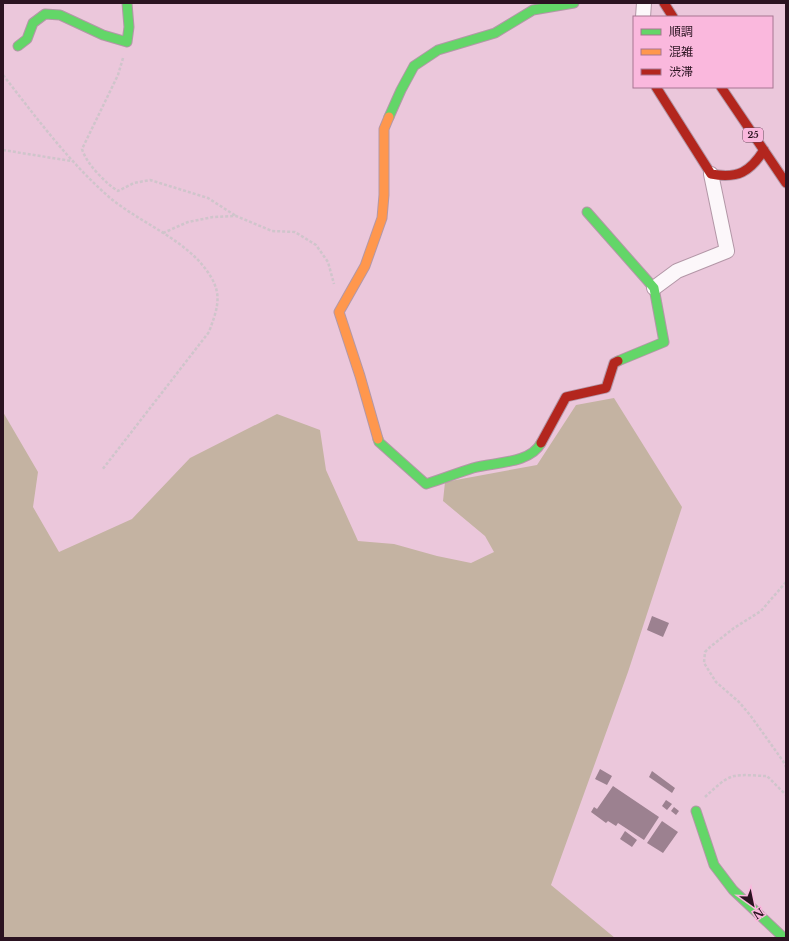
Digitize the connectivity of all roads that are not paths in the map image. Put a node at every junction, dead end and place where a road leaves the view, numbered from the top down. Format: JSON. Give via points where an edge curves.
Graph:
{"nodes":[{"id":1,"x":128,"y":3,"type":"edge"},
{"id":2,"x":574,"y":3,"type":"edge"},
{"id":3,"x":644,"y":3,"type":"edge"},
{"id":4,"x":664,"y":3,"type":"edge"},
{"id":5,"x":642,"y":16,"type":"edge"},
{"id":6,"x":673,"y":16,"type":"edge"},
{"id":7,"x":18,"y":46,"type":"dead end"},
{"id":8,"x":657,"y":88,"type":"edge"},
{"id":9,"x":722,"y":88,"type":"edge"},
{"id":10,"x":764,"y":150,"type":"junction"},
{"id":11,"x":711,"y":174,"type":"junction"},
{"id":12,"x":786,"y":183,"type":"edge"},
{"id":13,"x":587,"y":212,"type":"dead end"},
{"id":14,"x":654,"y":288,"type":"junction"},
{"id":15,"x":696,"y":811,"type":"road end"},
{"id":16,"x":784,"y":938,"type":"edge"}],
"edges":[{"from":1,"to":7,"type":"street","via":[[127,42],[103,35],[60,15],[45,14],[33,23],[27,39]]},
{"from":2,"to":14,"type":"street","via":[[533,10],[495,33],[438,50],[414,66],[401,90],[384,129],[382,218],[365,266],[339,312],[379,442],[426,484],[475,468],[531,455],[538,449],[566,396],[606,388],[614,363],[664,342]]},
{"from":3,"to":5,"type":"street"},
{"from":4,"to":6,"type":"street"},
{"from":8,"to":11,"type":"street"},
{"from":9,"to":10,"type":"street","number":"25"},
{"from":10,"to":11,"type":"street","via":[[750,168],[736,175]]},
{"from":10,"to":12,"type":"street","number":"25"},
{"from":11,"to":14,"type":"street","via":[[727,251],[677,271]]},
{"from":13,"to":14,"type":"street"},
{"from":15,"to":16,"type":"street","via":[[714,865],[733,890]]}]}
